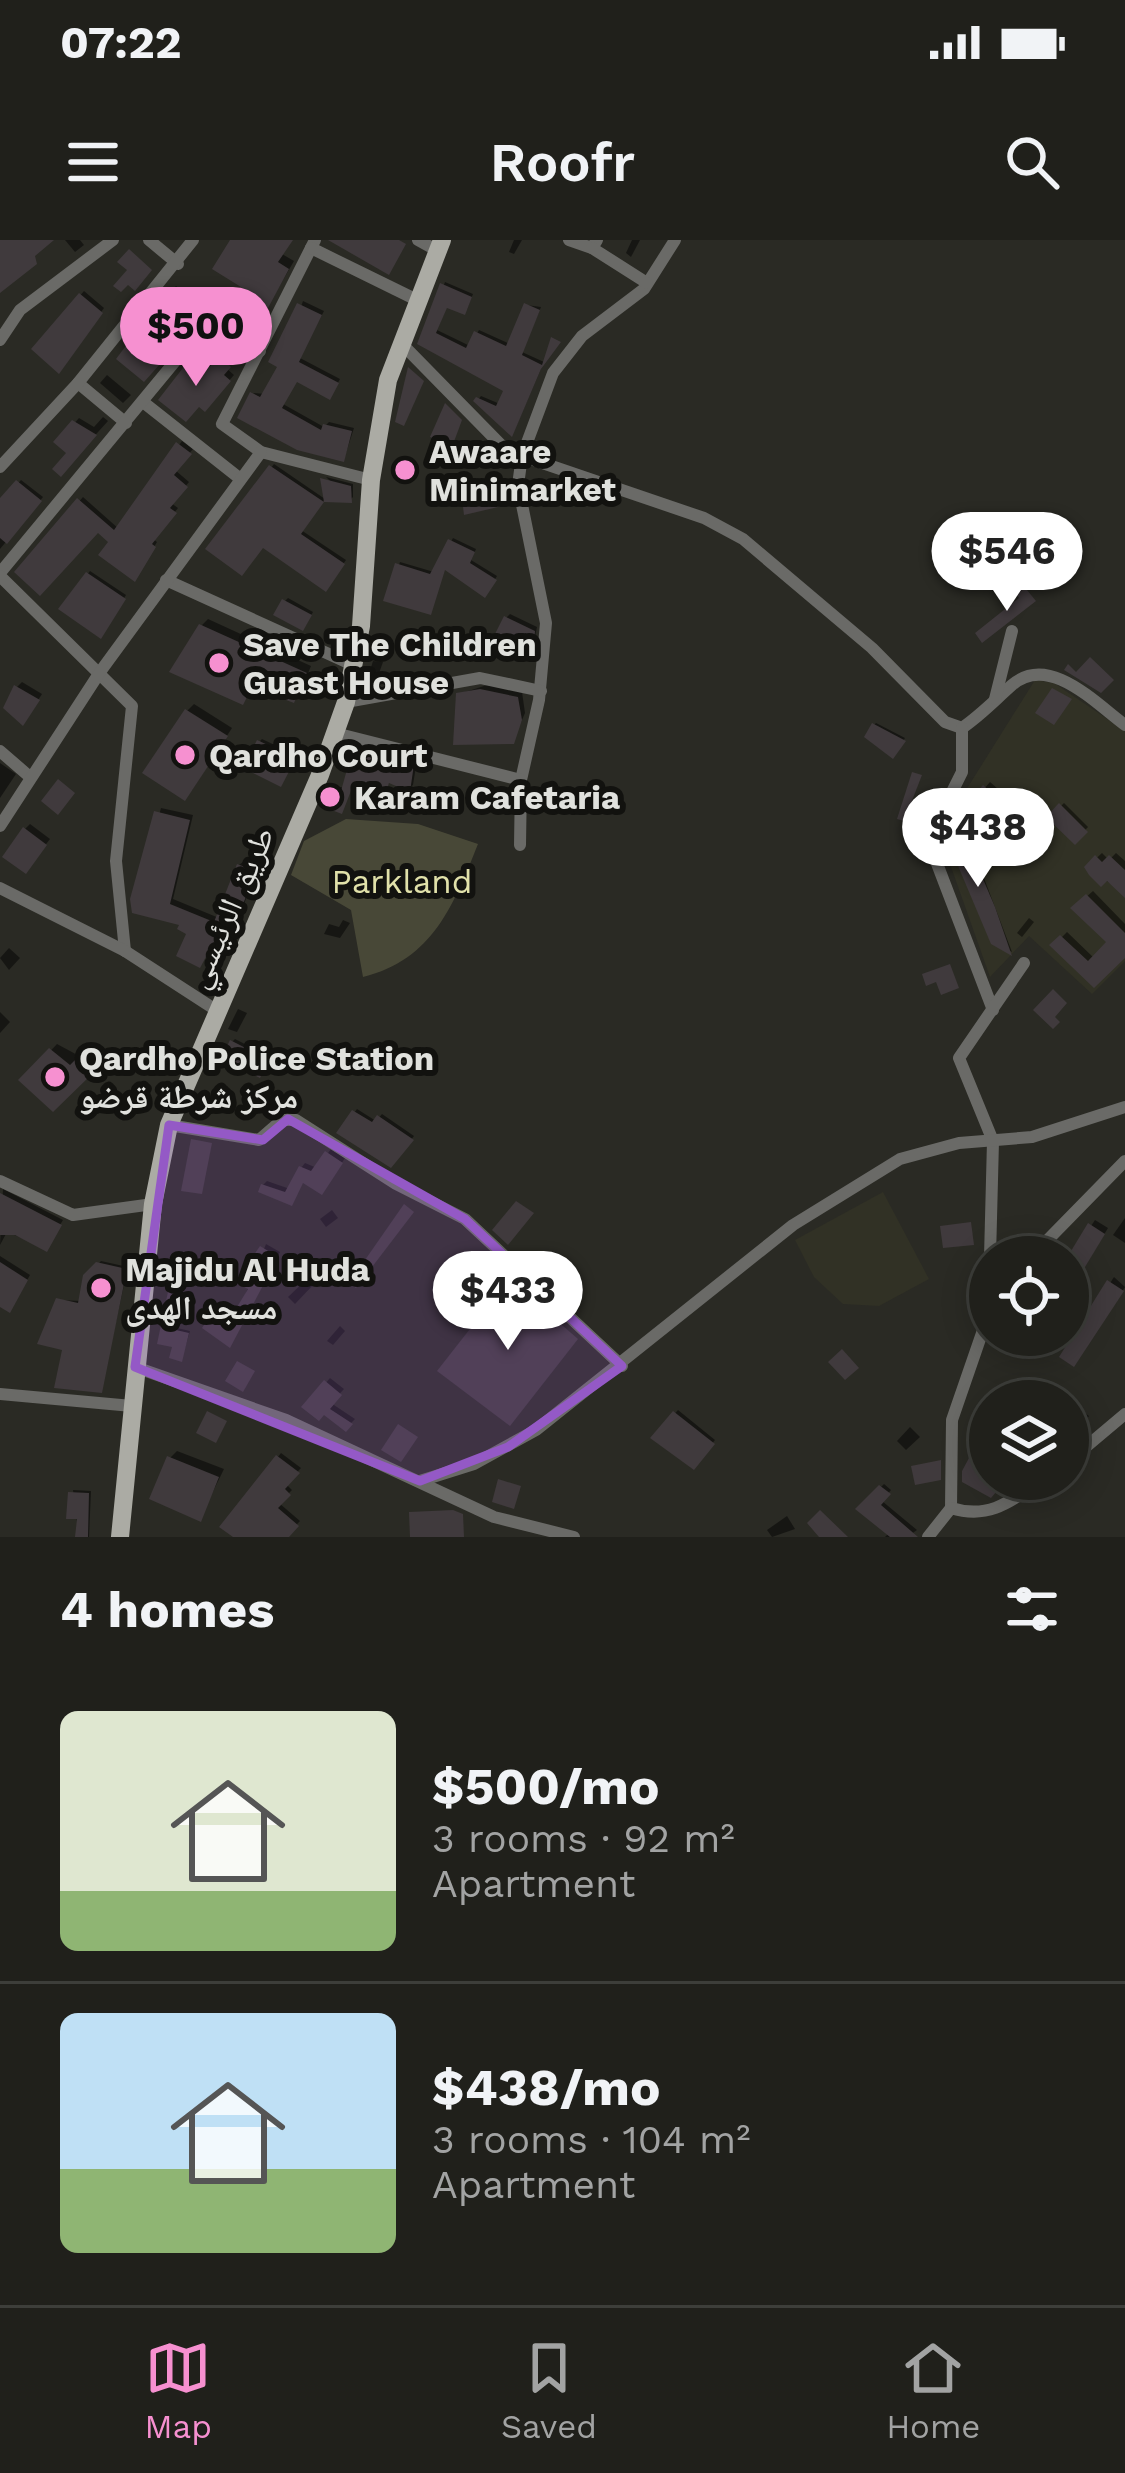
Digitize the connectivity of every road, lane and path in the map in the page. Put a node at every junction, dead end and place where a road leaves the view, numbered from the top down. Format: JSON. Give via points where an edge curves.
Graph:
{"nodes":[{"id":1,"x":113,"y":240,"type":"edge"},
{"id":2,"x":149,"y":240,"type":"edge"},
{"id":3,"x":193,"y":240,"type":"edge"},
{"id":4,"x":418,"y":240,"type":"edge"},
{"id":5,"x":569,"y":240,"type":"edge"},
{"id":6,"x":675,"y":240,"type":"edge"},
{"id":7,"x":313,"y":244,"type":"edge"},
{"id":8,"x":594,"y":244,"type":"edge"},
{"id":9,"x":440,"y":246,"type":"edge"},
{"id":10,"x":178,"y":264,"type":"junction"},
{"id":11,"x":646,"y":283,"type":"junction"},
{"id":12,"x":417,"y":300,"type":"junction"},
{"id":13,"x":0,"y":340,"type":"edge"},
{"id":14,"x":400,"y":342,"type":"junction"},
{"id":15,"x":260,"y":351,"type":"junction"},
{"id":16,"x":78,"y":383,"type":"junction"},
{"id":17,"x":143,"y":402,"type":"junction"},
{"id":18,"x":126,"y":423,"type":"junction"},
{"id":19,"x":261,"y":452,"type":"junction"},
{"id":20,"x":522,"y":456,"type":"junction"},
{"id":21,"x":0,"y":467,"type":"edge"},
{"id":22,"x":238,"y":476,"type":"junction"},
{"id":23,"x":371,"y":480,"type":"junction"},
{"id":24,"x":2,"y":566,"type":"edge"},
{"id":25,"x":166,"y":580,"type":"junction"},
{"id":26,"x":1012,"y":631,"type":"dead end"},
{"id":27,"x":353,"y":665,"type":"junction"},
{"id":28,"x":100,"y":672,"type":"junction"},
{"id":29,"x":541,"y":691,"type":"junction"},
{"id":30,"x":346,"y":701,"type":"junction"},
{"id":31,"x":993,"y":706,"type":"junction"},
{"id":32,"x":1125,"y":725,"type":"edge"},
{"id":33,"x":962,"y":728,"type":"junction"},
{"id":34,"x":335,"y":733,"type":"junction"},
{"id":35,"x":0,"y":752,"type":"edge"},
{"id":36,"x":30,"y":777,"type":"junction"},
{"id":37,"x":521,"y":780,"type":"junction"},
{"id":38,"x":0,"y":826,"type":"edge"},
{"id":39,"x":520,"y":845,"type":"dead end"},
{"id":40,"x":0,"y":888,"type":"edge"},
{"id":41,"x":125,"y":952,"type":"junction"},
{"id":42,"x":1024,"y":962,"type":"dead end"},
{"id":43,"x":216,"y":1010,"type":"junction"},
{"id":44,"x":993,"y":1010,"type":"junction"},
{"id":45,"x":1125,"y":1107,"type":"edge"},
{"id":46,"x":169,"y":1125,"type":"junction"},
{"id":47,"x":993,"y":1141,"type":"junction"},
{"id":48,"x":1125,"y":1161,"type":"edge"},
{"id":49,"x":0,"y":1181,"type":"edge"},
{"id":50,"x":153,"y":1204,"type":"junction"},
{"id":51,"x":991,"y":1236,"type":"edge"},
{"id":52,"x":1052,"y":1236,"type":"edge"},
{"id":53,"x":974,"y":1356,"type":"edge"},
{"id":54,"x":622,"y":1366,"type":"junction"},
{"id":55,"x":135,"y":1367,"type":"junction"},
{"id":56,"x":0,"y":1394,"type":"edge"},
{"id":57,"x":132,"y":1406,"type":"junction"},
{"id":58,"x":1125,"y":1414,"type":"edge"},
{"id":59,"x":1089,"y":1444,"type":"edge"},
{"id":60,"x":420,"y":1481,"type":"junction"},
{"id":61,"x":1011,"y":1500,"type":"edge"},
{"id":62,"x":951,"y":1508,"type":"junction"},
{"id":63,"x":494,"y":1517,"type":"junction"},
{"id":64,"x":120,"y":1537,"type":"edge"},
{"id":65,"x":499,"y":1537,"type":"edge"},
{"id":66,"x":574,"y":1537,"type":"edge"},
{"id":67,"x":928,"y":1537,"type":"edge"}],
"edges":[{"from":1,"to":13,"type":"street","via":[[20,310]]},
{"from":2,"to":10,"type":"street"},
{"from":3,"to":10,"type":"street"},
{"from":4,"to":9,"type":"street"},
{"from":5,"to":8,"type":"street"},
{"from":6,"to":11,"type":"street"},
{"from":7,"to":12,"type":"street"},
{"from":7,"to":15,"type":"street"},
{"from":8,"to":11,"type":"street"},
{"from":9,"to":12,"type":"main road","name":"طريق الرئيسي"},
{"from":10,"to":16,"type":"street"},
{"from":11,"to":20,"type":"street","via":[[582,336],[553,373]]},
{"from":12,"to":14,"type":"main road","name":"طريق الرئيسي"},
{"from":14,"to":20,"type":"street","via":[[501,445]]},
{"from":14,"to":23,"type":"main road","name":"طريق الرئيسي"},
{"from":15,"to":17,"type":"street","via":[[225,327],[202,330]]},
{"from":15,"to":19,"type":"street","via":[[222,424]]},
{"from":16,"to":18,"type":"street"},
{"from":16,"to":21,"type":"street"},
{"from":17,"to":18,"type":"street"},
{"from":17,"to":22,"type":"street"},
{"from":18,"to":24,"type":"street"},
{"from":19,"to":22,"type":"street"},
{"from":19,"to":23,"type":"street"},
{"from":20,"to":29,"type":"street","via":[[518,485],[546,622]]},
{"from":20,"to":33,"type":"street","via":[[743,539],[945,722]]},
{"from":22,"to":25,"type":"street"},
{"from":23,"to":27,"type":"main road","name":"طريق الرئيسي"},
{"from":24,"to":28,"type":"street"},
{"from":25,"to":27,"type":"street"},
{"from":25,"to":28,"type":"street"},
{"from":26,"to":31,"type":"street"},
{"from":27,"to":30,"type":"main road","name":"طريق الرئيسي"},
{"from":28,"to":36,"type":"street"},
{"from":28,"to":41,"type":"street","via":[[126,697],[134,718],[116,861]]},
{"from":29,"to":30,"type":"street","via":[[480,678]]},
{"from":29,"to":37,"type":"street"},
{"from":30,"to":34,"type":"main road","name":"طريق الرئيسي"},
{"from":31,"to":32,"type":"street","via":[[1012,684],[1046,674]]},
{"from":31,"to":33,"type":"street"},
{"from":33,"to":44,"type":"street","via":[[962,772],[928,840]]},
{"from":34,"to":37,"type":"street"},
{"from":34,"to":43,"type":"main road","name":"طريق الرئيسي"},
{"from":35,"to":36,"type":"street"},
{"from":36,"to":38,"type":"street"},
{"from":37,"to":39,"type":"street"},
{"from":40,"to":41,"type":"street"},
{"from":41,"to":43,"type":"street"},
{"from":42,"to":44,"type":"street"},
{"from":43,"to":46,"type":"main road","name":"طريق الرئيسي"},
{"from":44,"to":47,"type":"street","via":[[959,1058]]},
{"from":45,"to":47,"type":"street"},
{"from":46,"to":50,"type":"main road","name":"طريق الرئيسي"},
{"from":46,"to":54,"type":"street","via":[[259,1140],[282,1120],[296,1120],[465,1219]]},
{"from":47,"to":51,"type":"street"},
{"from":47,"to":54,"type":"street","via":[[900,1160],[793,1225]]},
{"from":48,"to":52,"type":"street"},
{"from":49,"to":50,"type":"street","via":[[73,1215]]},
{"from":50,"to":55,"type":"main road","name":"طريق الرئيسي"},
{"from":53,"to":62,"type":"street","via":[[952,1420]]},
{"from":54,"to":60,"type":"street","via":[[508,1447]]},
{"from":55,"to":57,"type":"main road","name":"طريق الرئيسي"},
{"from":55,"to":60,"type":"street","via":[[286,1420]]},
{"from":56,"to":57,"type":"street"},
{"from":57,"to":64,"type":"main road","name":"طريق الرئيسي"},
{"from":58,"to":59,"type":"street"},
{"from":60,"to":63,"type":"street"},
{"from":61,"to":62,"type":"street","via":[[980,1515]]},
{"from":62,"to":67,"type":"street"},
{"from":63,"to":65,"type":"street"},
{"from":63,"to":66,"type":"street"}]}
